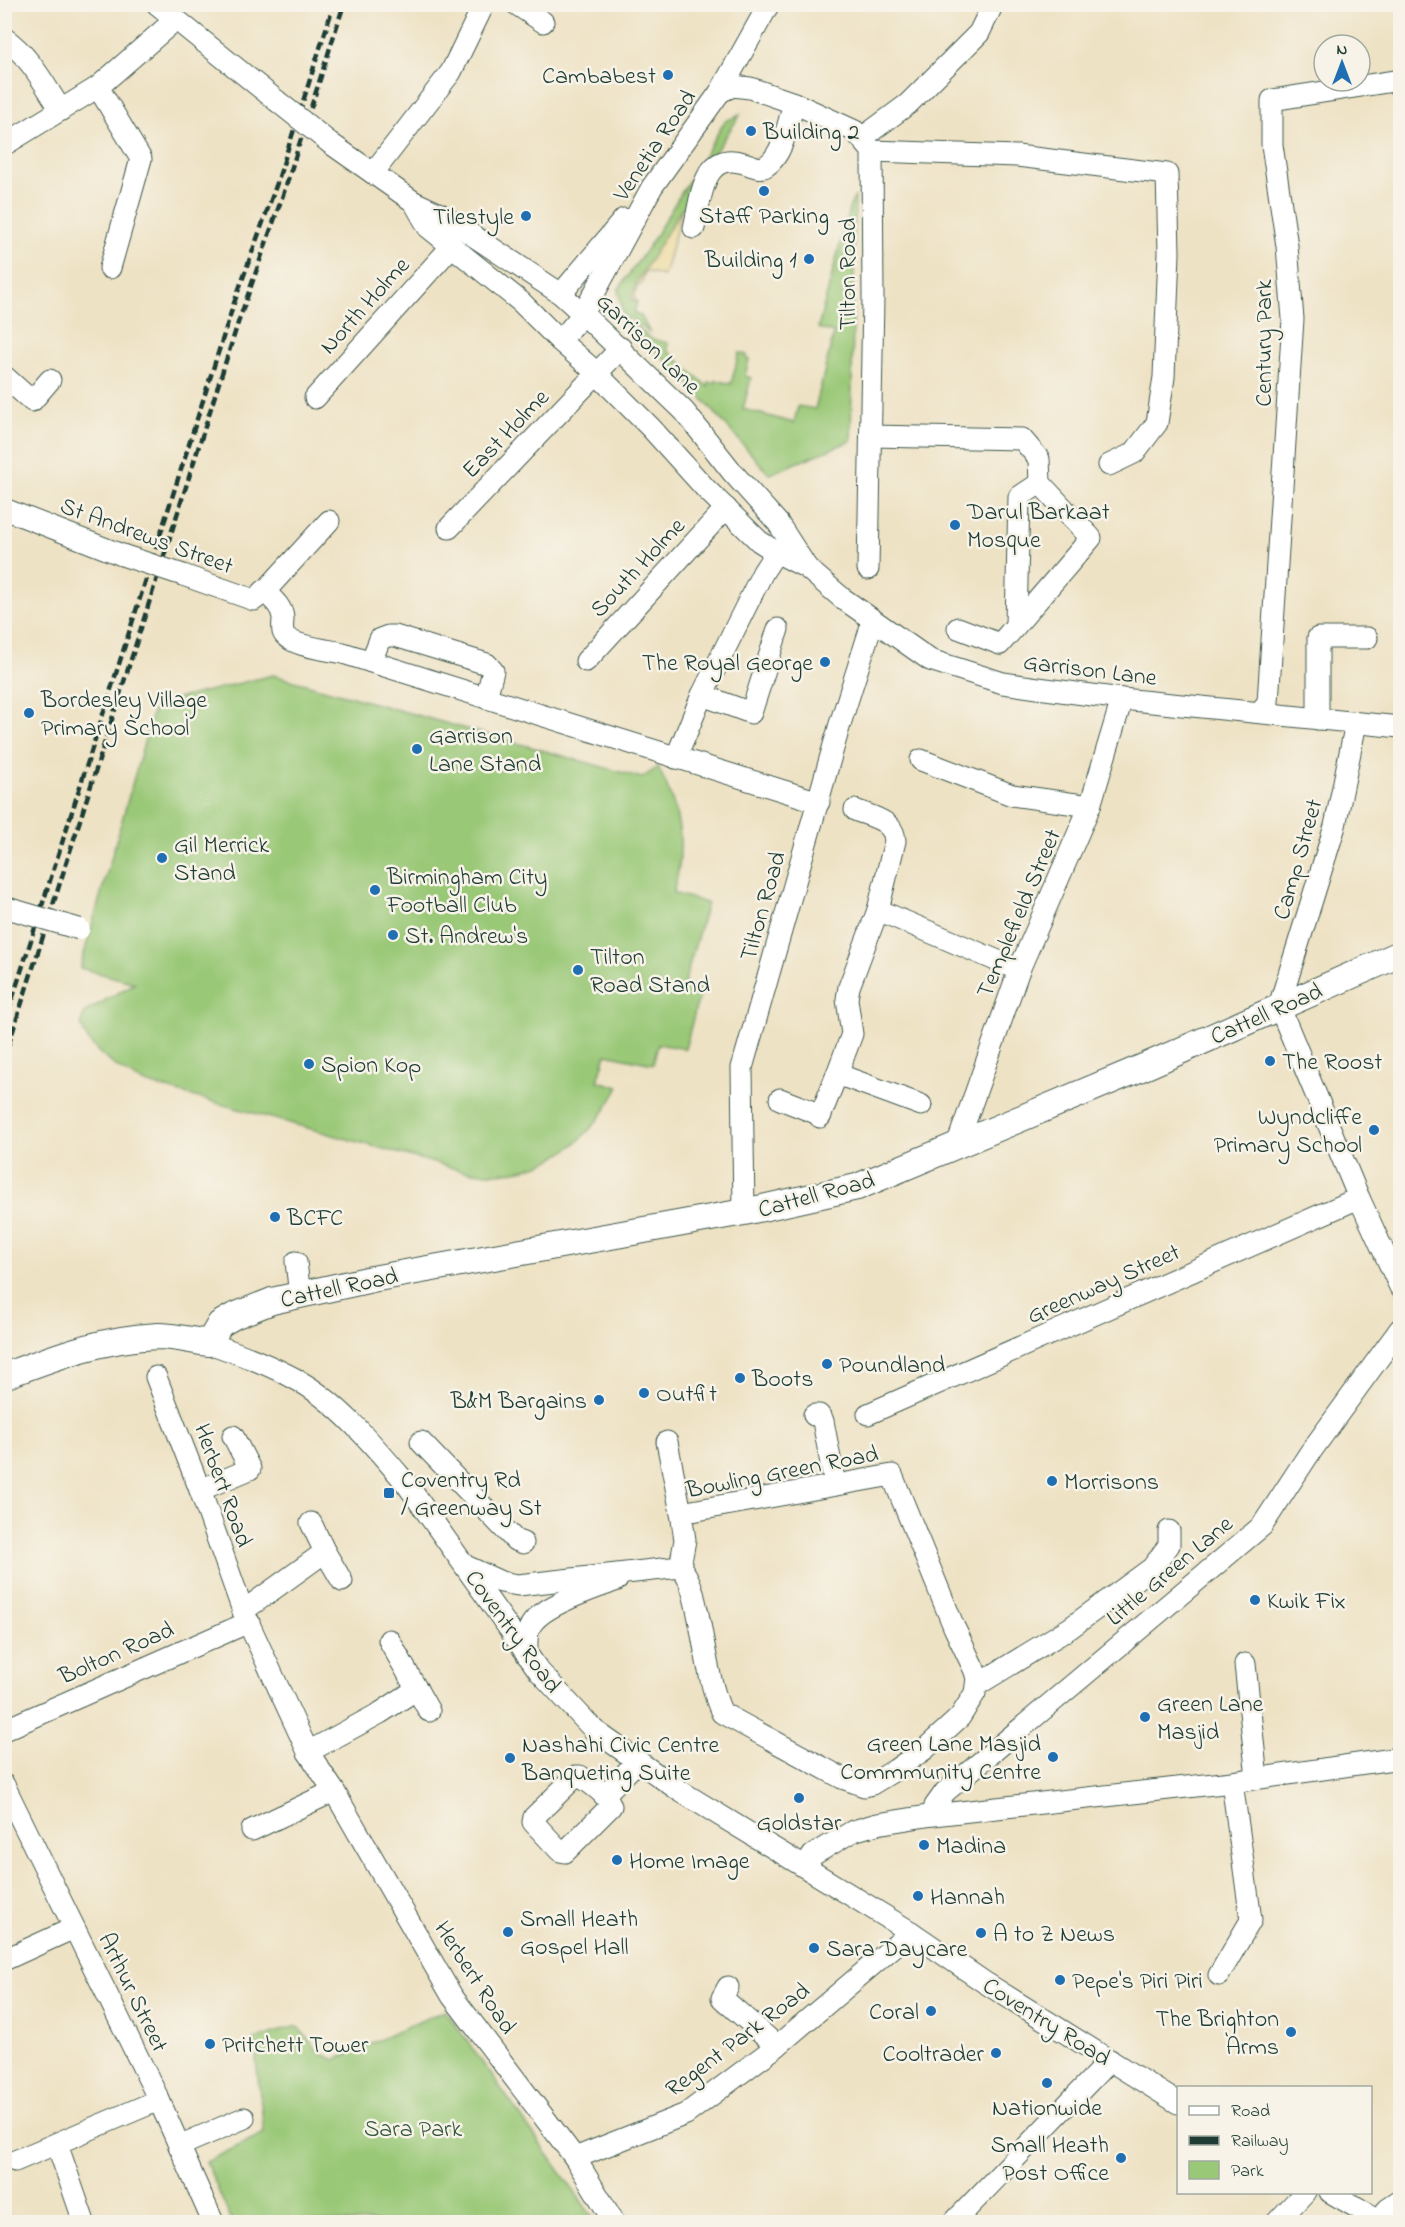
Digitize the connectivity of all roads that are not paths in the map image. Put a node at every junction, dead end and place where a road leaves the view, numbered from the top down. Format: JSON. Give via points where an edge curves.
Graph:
{"nodes":[{"id":1,"x":157,"y":4,"type":"edge"},
{"id":2,"x":484,"y":4,"type":"edge"},
{"id":3,"x":516,"y":4,"type":"edge"},
{"id":4,"x":769,"y":4,"type":"edge"},
{"id":5,"x":993,"y":4,"type":"edge"},
{"id":6,"x":176,"y":20,"type":"junction"},
{"id":7,"x":543,"y":22,"type":"dead end"},
{"id":8,"x":4,"y":38,"type":"edge"},
{"id":9,"x":1401,"y":80,"type":"edge"},
{"id":10,"x":98,"y":87,"type":"junction"},
{"id":11,"x":720,"y":92,"type":"junction"},
{"id":12,"x":794,"y":103,"type":"junction"},
{"id":13,"x":61,"y":110,"type":"junction"},
{"id":14,"x":867,"y":144,"type":"junction"},
{"id":15,"x":4,"y":145,"type":"edge"},
{"id":16,"x":373,"y":173,"type":"junction"},
{"id":17,"x":652,"y":187,"type":"junction"},
{"id":18,"x":414,"y":202,"type":"junction"},
{"id":19,"x":694,"y":228,"type":"dead end"},
{"id":20,"x":452,"y":246,"type":"junction"},
{"id":21,"x":110,"y":268,"type":"dead end"},
{"id":22,"x":561,"y":294,"type":"junction"},
{"id":23,"x":583,"y":314,"type":"junction"},
{"id":24,"x":560,"y":341,"type":"junction"},
{"id":25,"x":621,"y":348,"type":"junction"},
{"id":26,"x":597,"y":373,"type":"junction"},
{"id":27,"x":4,"y":376,"type":"edge"},
{"id":28,"x":50,"y":380,"type":"dead end"},
{"id":29,"x":315,"y":398,"type":"dead end"},
{"id":30,"x":871,"y":436,"type":"junction"},
{"id":31,"x":1109,"y":465,"type":"dead end"},
{"id":32,"x":1040,"y":483,"type":"junction"},
{"id":33,"x":726,"y":508,"type":"junction"},
{"id":34,"x":4,"y":509,"type":"edge"},
{"id":35,"x":328,"y":521,"type":"dead end"},
{"id":36,"x":450,"y":528,"type":"dead end"},
{"id":37,"x":776,"y":552,"type":"junction"},
{"id":38,"x":807,"y":568,"type":"junction"},
{"id":39,"x":868,"y":569,"type":"dead end"},
{"id":40,"x":266,"y":590,"type":"junction"},
{"id":41,"x":872,"y":620,"type":"junction"},
{"id":42,"x":1016,"y":625,"type":"junction"},
{"id":43,"x":958,"y":628,"type":"dead end"},
{"id":44,"x":778,"y":629,"type":"dead end"},
{"id":45,"x":1367,"y":638,"type":"dead end"},
{"id":46,"x":586,"y":661,"type":"dead end"},
{"id":47,"x":371,"y":662,"type":"junction"},
{"id":48,"x":702,"y":695,"type":"junction"},
{"id":49,"x":486,"y":698,"type":"junction"},
{"id":50,"x":1122,"y":699,"type":"junction"},
{"id":51,"x":1260,"y":712,"type":"junction"},
{"id":52,"x":1318,"y":719,"type":"junction"},
{"id":53,"x":1356,"y":723,"type":"junction"},
{"id":54,"x":1401,"y":727,"type":"edge"},
{"id":55,"x":676,"y":758,"type":"junction"},
{"id":56,"x":921,"y":760,"type":"dead end"},
{"id":57,"x":819,"y":802,"type":"junction"},
{"id":58,"x":1090,"y":806,"type":"junction"},
{"id":59,"x":855,"y":810,"type":"dead end"},
{"id":60,"x":4,"y":907,"type":"edge"},
{"id":61,"x":878,"y":910,"type":"junction"},
{"id":62,"x":79,"y":929,"type":"dead end"},
{"id":63,"x":1401,"y":954,"type":"edge"},
{"id":64,"x":1019,"y":970,"type":"junction"},
{"id":65,"x":1279,"y":1006,"type":"junction"},
{"id":66,"x":837,"y":1074,"type":"junction"},
{"id":67,"x":780,"y":1099,"type":"dead end"},
{"id":68,"x":921,"y":1106,"type":"dead end"},
{"id":69,"x":957,"y":1145,"type":"junction"},
{"id":70,"x":1359,"y":1198,"type":"junction"},
{"id":71,"x":744,"y":1212,"type":"junction"},
{"id":72,"x":296,"y":1262,"type":"dead end"},
{"id":73,"x":1401,"y":1287,"type":"edge"},
{"id":74,"x":300,"y":1295,"type":"junction"},
{"id":75,"x":1401,"y":1329,"type":"edge"},
{"id":76,"x":209,"y":1343,"type":"junction"},
{"id":77,"x":4,"y":1376,"type":"edge"},
{"id":78,"x":156,"y":1377,"type":"dead end"},
{"id":79,"x":868,"y":1414,"type":"dead end"},
{"id":80,"x":814,"y":1415,"type":"dead end"},
{"id":81,"x":233,"y":1436,"type":"dead end"},
{"id":82,"x":421,"y":1442,"type":"dead end"},
{"id":83,"x":667,"y":1442,"type":"dead end"},
{"id":84,"x":835,"y":1485,"type":"junction"},
{"id":85,"x":200,"y":1490,"type":"junction"},
{"id":86,"x":681,"y":1513,"type":"junction"},
{"id":87,"x":311,"y":1523,"type":"dead end"},
{"id":88,"x":1169,"y":1531,"type":"dead end"},
{"id":89,"x":523,"y":1544,"type":"dead end"},
{"id":90,"x":325,"y":1552,"type":"junction"},
{"id":91,"x":467,"y":1567,"type":"junction"},
{"id":92,"x":680,"y":1567,"type":"junction"},
{"id":93,"x":657,"y":1568,"type":"junction"},
{"id":94,"x":342,"y":1581,"type":"dead end"},
{"id":95,"x":246,"y":1616,"type":"junction"},
{"id":96,"x":389,"y":1640,"type":"dead end"},
{"id":97,"x":527,"y":1655,"type":"junction"},
{"id":98,"x":1245,"y":1664,"type":"dead end"},
{"id":99,"x":976,"y":1685,"type":"junction"},
{"id":100,"x":417,"y":1689,"type":"junction"},
{"id":101,"x":429,"y":1711,"type":"dead end"},
{"id":102,"x":4,"y":1730,"type":"edge"},
{"id":103,"x":308,"y":1752,"type":"junction"},
{"id":104,"x":1401,"y":1758,"type":"edge"},
{"id":105,"x":638,"y":1761,"type":"junction"},
{"id":106,"x":1257,"y":1778,"type":"junction"},
{"id":107,"x":1232,"y":1782,"type":"junction"},
{"id":108,"x":4,"y":1785,"type":"edge"},
{"id":109,"x":334,"y":1791,"type":"junction"},
{"id":110,"x":604,"y":1795,"type":"dead end"},
{"id":111,"x":933,"y":1815,"type":"junction"},
{"id":112,"x":252,"y":1830,"type":"dead end"},
{"id":113,"x":805,"y":1867,"type":"junction"},
{"id":114,"x":74,"y":1928,"type":"junction"},
{"id":115,"x":911,"y":1932,"type":"junction"},
{"id":116,"x":4,"y":1960,"type":"edge"},
{"id":117,"x":1219,"y":1976,"type":"dead end"},
{"id":118,"x":728,"y":1987,"type":"dead end"},
{"id":119,"x":777,"y":2046,"type":"junction"},
{"id":120,"x":1110,"y":2060,"type":"junction"},
{"id":121,"x":159,"y":2100,"type":"junction"},
{"id":122,"x":1177,"y":2102,"type":"edge"},
{"id":123,"x":244,"y":2118,"type":"dead end"},
{"id":124,"x":57,"y":2144,"type":"junction"},
{"id":125,"x":180,"y":2146,"type":"junction"},
{"id":126,"x":575,"y":2158,"type":"junction"},
{"id":127,"x":15,"y":2162,"type":"dead end"},
{"id":128,"x":1304,"y":2194,"type":"edge"},
{"id":129,"x":1332,"y":2194,"type":"edge"},
{"id":130,"x":1401,"y":2201,"type":"edge"},
{"id":131,"x":1380,"y":2221,"type":"edge"},
{"id":132,"x":84,"y":2223,"type":"edge"},
{"id":133,"x":213,"y":2223,"type":"edge"},
{"id":134,"x":614,"y":2223,"type":"edge"},
{"id":135,"x":954,"y":2223,"type":"edge"},
{"id":136,"x":1277,"y":2223,"type":"edge"}],
"edges":[{"from":1,"to":6,"type":"street","name":"Garrison Lane"},
{"from":2,"to":16,"type":"street","via":[[451,72]]},
{"from":3,"to":7,"type":"street"},
{"from":4,"to":11,"type":"street","name":"Venetia Road"},
{"from":5,"to":14,"type":"street","via":[[979,33]]},
{"from":6,"to":10,"type":"street"},
{"from":6,"to":16,"type":"street","name":"Garrison Lane","bridge":true},
{"from":8,"to":13,"type":"street","via":[[27,59]]},
{"from":9,"to":51,"type":"street","name":"Century Park","via":[[1272,100],[1272,145],[1293,319],[1268,702]]},
{"from":10,"to":13,"type":"street"},
{"from":10,"to":21,"type":"street","via":[[141,159]]},
{"from":11,"to":12,"type":"street","via":[[733,86],[750,88]]},
{"from":11,"to":17,"type":"street","name":"Venetia Road"},
{"from":12,"to":14,"type":"street","via":[[855,131]]},
{"from":12,"to":19,"type":"street","via":[[777,154],[765,166],[729,160],[712,168]]},
{"from":13,"to":15,"type":"street"},
{"from":14,"to":30,"type":"street","name":"Tilton Road","via":[[873,298]]},
{"from":14,"to":31,"type":"street","via":[[1167,174],[1169,253],[1164,377],[1157,423],[1134,453]]},
{"from":16,"to":18,"type":"street","name":"Garrison Lane"},
{"from":17,"to":22,"type":"street"},
{"from":17,"to":23,"type":"street","name":"Venetia Road"},
{"from":18,"to":20,"type":"street","name":"Garrison Lane","via":[[428,226]]},
{"from":18,"to":22,"type":"street","name":"Garrison Lane","via":[[442,215]]},
{"from":20,"to":24,"type":"street","name":"Garrison Lane","via":[[521,302]]},
{"from":20,"to":29,"type":"street","name":"North Holme"},
{"from":22,"to":23,"type":"street","name":"Garrison Lane"},
{"from":23,"to":24,"type":"street","name":"Venetia Road"},
{"from":23,"to":25,"type":"street","name":"Garrison Lane"},
{"from":24,"to":26,"type":"street","name":"Garrison Lane"},
{"from":25,"to":26,"type":"street","name":"East Holme"},
{"from":25,"to":38,"type":"street","name":"Garrison Lane","via":[[684,411],[778,523]]},
{"from":26,"to":33,"type":"street","name":"Garrison Lane"},
{"from":26,"to":36,"type":"street","name":"East Holme"},
{"from":27,"to":28,"type":"street","via":[[32,401]]},
{"from":30,"to":32,"type":"street","via":[[1022,439],[1039,459]]},
{"from":30,"to":39,"type":"street","name":"Tilton Road"},
{"from":32,"to":42,"type":"street","via":[[1019,497]]},
{"from":32,"to":42,"type":"street","via":[[1091,538]]},
{"from":33,"to":37,"type":"street","name":"Garrison Lane"},
{"from":33,"to":46,"type":"street","name":"South Holme"},
{"from":34,"to":40,"type":"street","name":"St Andrews Street","bridge":true,"via":[[254,600]]},
{"from":35,"to":40,"type":"street"},
{"from":37,"to":38,"type":"street","name":"Garrison Lane"},
{"from":37,"to":48,"type":"street"},
{"from":38,"to":41,"type":"street","name":"Garrison Lane"},
{"from":40,"to":47,"type":"street","via":[[280,607],[282,630],[293,642]]},
{"from":41,"to":50,"type":"street","name":"Garrison Lane","via":[[930,660],[970,674],[1003,683]]},
{"from":41,"to":57,"type":"street","name":"Tilton Road"},
{"from":42,"to":43,"type":"street","via":[[1000,644]]},
{"from":44,"to":48,"type":"street","via":[[751,713]]},
{"from":45,"to":52,"type":"street","via":[[1318,638]]},
{"from":47,"to":49,"type":"street"},
{"from":47,"to":49,"type":"street","via":[[377,643],[388,636],[476,660],[493,671]]},
{"from":48,"to":55,"type":"street"},
{"from":49,"to":55,"type":"street"},
{"from":50,"to":51,"type":"street","name":"Garrison Lane"},
{"from":50,"to":58,"type":"street","name":"Templefield Street"},
{"from":51,"to":52,"type":"street","name":"Garrison Lane"},
{"from":52,"to":53,"type":"street","name":"Garrison Lane"},
{"from":53,"to":54,"type":"street","name":"Garrison Lane"},
{"from":53,"to":65,"type":"street","name":"Camp Street","via":[[1335,826]]},
{"from":55,"to":57,"type":"street"},
{"from":56,"to":58,"type":"street","via":[[1012,795]]},
{"from":57,"to":71,"type":"street","name":"Tilton Road","via":[[742,1068]]},
{"from":58,"to":64,"type":"street","name":"Templefield Street"},
{"from":59,"to":61,"type":"street","via":[[885,822],[895,835]]},
{"from":60,"to":62,"type":"street","bridge":true},
{"from":61,"to":64,"type":"street"},
{"from":61,"to":66,"type":"street","via":[[849,987],[852,1034]]},
{"from":63,"to":65,"type":"main road","name":"Cattell Road"},
{"from":64,"to":69,"type":"street","name":"Templefield Street"},
{"from":65,"to":69,"type":"main road","name":"Cattell Road"},
{"from":65,"to":70,"type":"street"},
{"from":66,"to":67,"type":"street","via":[[820,1116]]},
{"from":66,"to":68,"type":"street"},
{"from":69,"to":71,"type":"main road","name":"Cattell Road","via":[[857,1187]]},
{"from":70,"to":73,"type":"street"},
{"from":70,"to":79,"type":"street","name":"Greenway Street"},
{"from":71,"to":74,"type":"main road","name":"Cattell Road"},
{"from":72,"to":74,"type":"street"},
{"from":74,"to":76,"type":"main road","name":"Cattell Road","via":[[234,1316],[220,1324]]},
{"from":75,"to":111,"type":"street","name":"Little Green Lane","via":[[1309,1454],[1262,1526],[945,1792]]},
{"from":76,"to":77,"type":"main road","name":"Coventry Road","via":[[160,1336],[104,1343]]},
{"from":76,"to":91,"type":"street","name":"Coventry Road","via":[[276,1369],[332,1404],[384,1457]]},
{"from":78,"to":85,"type":"street","name":"Herbert Road"},
{"from":80,"to":84,"type":"street","via":[[823,1421]]},
{"from":81,"to":85,"type":"street","via":[[250,1469]]},
{"from":82,"to":89,"type":"street"},
{"from":83,"to":86,"type":"street"},
{"from":84,"to":86,"type":"street","name":"Bowling Green Road"},
{"from":84,"to":99,"type":"street","name":"Bowling Green Road","via":[[892,1475],[974,1669]]},
{"from":85,"to":95,"type":"street","name":"Herbert Road"},
{"from":86,"to":92,"type":"street","name":"Bowling Green Road","via":[[685,1540]]},
{"from":87,"to":90,"type":"street"},
{"from":88,"to":99,"type":"street","via":[[1169,1545],[1152,1568],[1070,1628]]},
{"from":90,"to":94,"type":"street"},
{"from":90,"to":95,"type":"street"},
{"from":91,"to":93,"type":"street","via":[[518,1585]]},
{"from":91,"to":97,"type":"street","name":"Coventry Road"},
{"from":92,"to":93,"type":"street"},
{"from":92,"to":99,"type":"street","via":[[689,1579],[722,1713],[842,1778],[864,1786],[895,1770],[960,1717]]},
{"from":93,"to":97,"type":"street","via":[[620,1579],[540,1615],[531,1626]]},
{"from":95,"to":102,"type":"street","name":"Bolton Road"},
{"from":95,"to":103,"type":"street","name":"Herbert Road"},
{"from":96,"to":100,"type":"street"},
{"from":97,"to":105,"type":"street","name":"Coventry Road","via":[[594,1730]]},
{"from":98,"to":106,"type":"street"},
{"from":100,"to":101,"type":"street"},
{"from":100,"to":103,"type":"street"},
{"from":103,"to":109,"type":"street","name":"Herbert Road"},
{"from":104,"to":106,"type":"street"},
{"from":105,"to":110,"type":"street"},
{"from":105,"to":113,"type":"street","name":"Coventry Road"},
{"from":106,"to":107,"type":"street"},
{"from":107,"to":111,"type":"street"},
{"from":107,"to":117,"type":"street","via":[[1251,1920]]},
{"from":108,"to":114,"type":"street","name":"Arthur Street"},
{"from":109,"to":112,"type":"street"},
{"from":109,"to":126,"type":"street","name":"Herbert Road","via":[[452,1996]]},
{"from":111,"to":113,"type":"street","via":[[853,1831],[813,1856]]},
{"from":113,"to":115,"type":"street","name":"Coventry Road"},
{"from":114,"to":116,"type":"street"},
{"from":114,"to":121,"type":"street","name":"Arthur Street"},
{"from":115,"to":119,"type":"street","name":"Regent Park Road"},
{"from":115,"to":120,"type":"street","name":"Coventry Road"},
{"from":118,"to":119,"type":"street","via":[[722,1998]]},
{"from":119,"to":126,"type":"street","name":"Regent Park Road","via":[[686,2114]]},
{"from":120,"to":122,"type":"street","name":"Coventry Road"},
{"from":120,"to":135,"type":"street"},
{"from":121,"to":124,"type":"street"},
{"from":121,"to":125,"type":"street","name":"Arthur Street"},
{"from":123,"to":125,"type":"street"},
{"from":124,"to":127,"type":"street"},
{"from":124,"to":132,"type":"street"},
{"from":125,"to":133,"type":"street","name":"Arthur Street"},
{"from":126,"to":134,"type":"street","name":"Herbert Road"},
{"from":128,"to":136,"type":"street"},
{"from":129,"to":131,"type":"street"},
{"from":130,"to":131,"type":"street","via":[[1388,2209]]}]}
